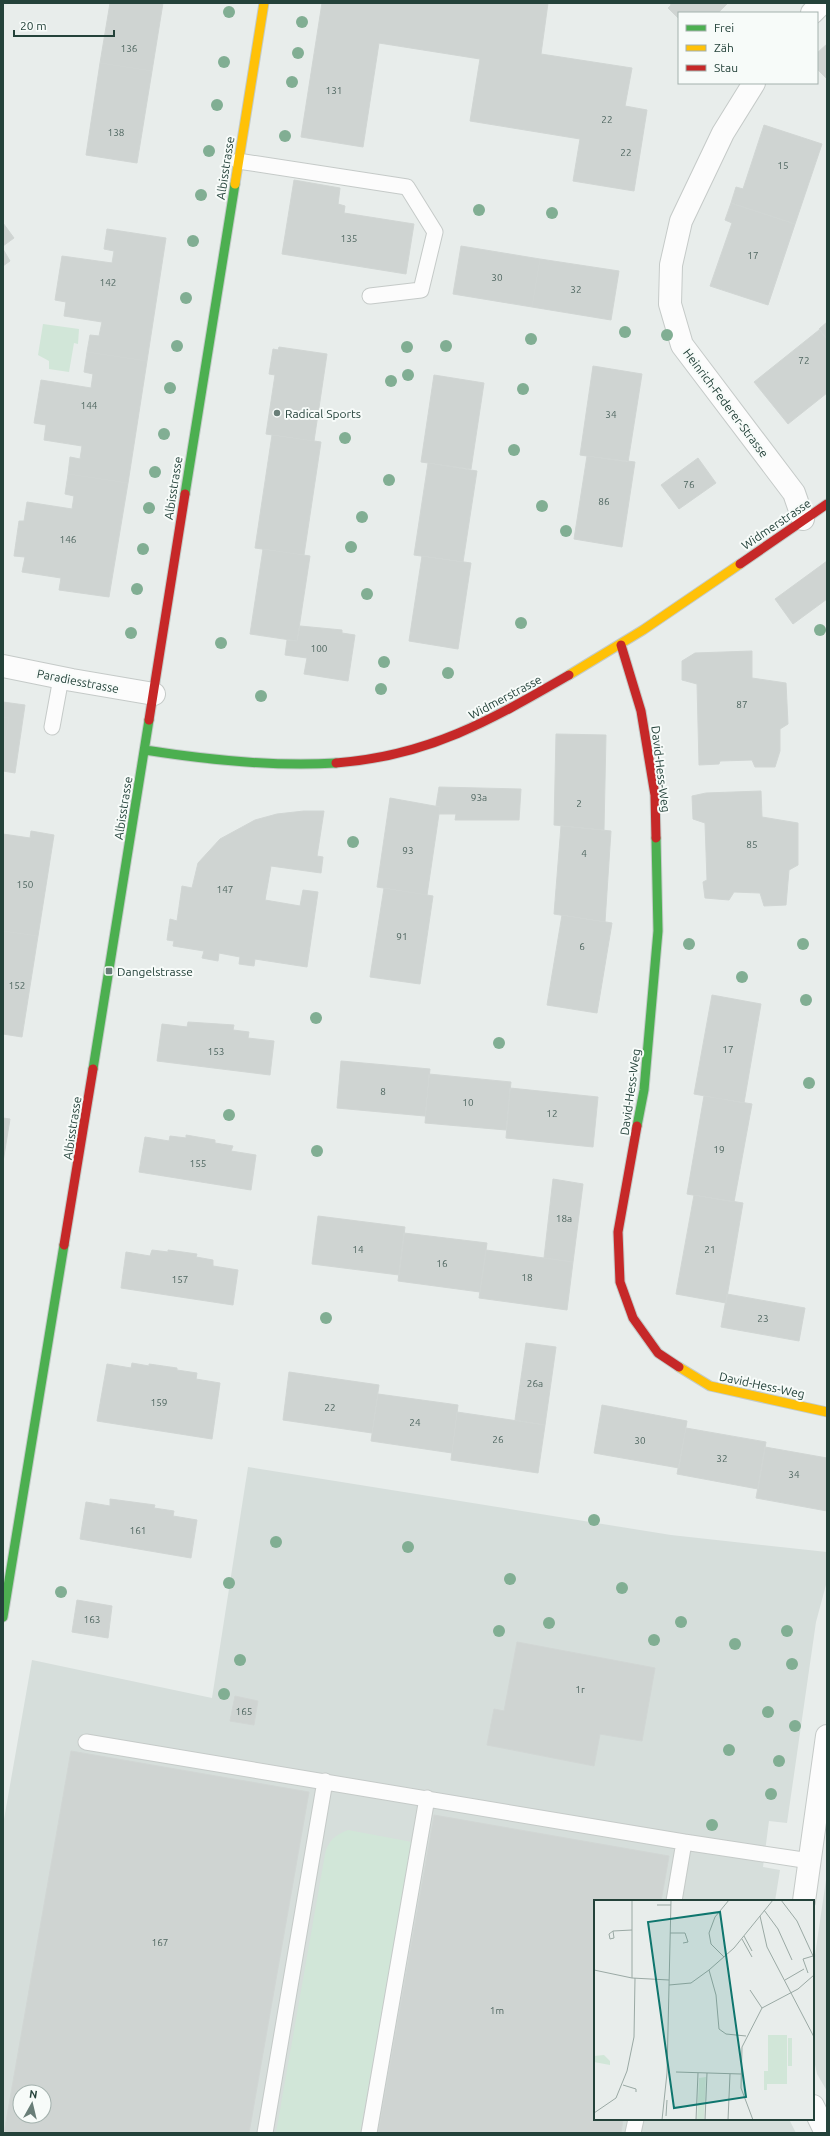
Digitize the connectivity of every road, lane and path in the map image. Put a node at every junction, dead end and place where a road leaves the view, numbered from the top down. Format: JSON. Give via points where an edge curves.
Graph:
{"nodes":[{"id":1,"x":264,"y":3,"type":"edge"},
{"id":2,"x":822,"y":3,"type":"edge"},
{"id":3,"x":813,"y":12,"type":"edge"},
{"id":4,"x":753,"y":84,"type":"edge"},
{"id":5,"x":238,"y":161,"type":"junction"},
{"id":6,"x":370,"y":296,"type":"dead end"},
{"id":7,"x":827,"y":504,"type":"edge"},
{"id":8,"x":803,"y":519,"type":"junction"},
{"id":9,"x":621,"y":645,"type":"junction"},
{"id":10,"x":3,"y":666,"type":"edge"},
{"id":11,"x":61,"y":678,"type":"junction"},
{"id":12,"x":154,"y":694,"type":"junction"},
{"id":13,"x":52,"y":727,"type":"dead end"},
{"id":14,"x":145,"y":750,"type":"junction"},
{"id":15,"x":827,"y":1412,"type":"edge"},
{"id":16,"x":3,"y":1617,"type":"edge"},
{"id":17,"x":827,"y":1736,"type":"edge"},
{"id":18,"x":86,"y":1742,"type":"dead end"},
{"id":19,"x":325,"y":1781,"type":"junction"},
{"id":20,"x":427,"y":1798,"type":"junction"},
{"id":21,"x":684,"y":1842,"type":"junction"},
{"id":22,"x":810,"y":1861,"type":"junction"},
{"id":23,"x":674,"y":1900,"type":"edge"},
{"id":24,"x":804,"y":1900,"type":"edge"},
{"id":25,"x":814,"y":2108,"type":"edge"},
{"id":26,"x":636,"y":2120,"type":"edge"},
{"id":27,"x":265,"y":2133,"type":"edge"},
{"id":28,"x":369,"y":2133,"type":"edge"},
{"id":29,"x":633,"y":2133,"type":"edge"},
{"id":30,"x":826,"y":2133,"type":"edge"}],
"edges":[{"from":1,"to":5,"type":"street","name":"Albisstrasse"},
{"from":2,"to":3,"type":"street"},
{"from":4,"to":8,"type":"street","name":"Heinrich-Federer-Strasse","via":[[723,133],[681,220],[670,265],[670,304],[682,345],[794,493]]},
{"from":5,"to":6,"type":"lane","via":[[407,187],[435,232],[421,290]]},
{"from":5,"to":12,"type":"street","name":"Albisstrasse"},
{"from":7,"to":8,"type":"street","name":"Widmerstrasse"},
{"from":8,"to":9,"type":"street","name":"Widmerstrasse"},
{"from":9,"to":14,"type":"street","name":"Widmerstrasse","via":[[512,708],[457,735],[417,749],[333,763],[303,765],[192,758]]},
{"from":9,"to":15,"type":"street","name":"David-Hess-Weg","via":[[641,711],[655,794],[658,931],[644,1090],[618,1232],[620,1282],[633,1318],[658,1353],[710,1386]]},
{"from":10,"to":11,"type":"street","name":"Paradiesstrasse"},
{"from":11,"to":12,"type":"street","name":"Paradiesstrasse"},
{"from":11,"to":13,"type":"lane"},
{"from":12,"to":14,"type":"street","name":"Albisstrasse"},
{"from":14,"to":16,"type":"street","name":"Albisstrasse"},
{"from":17,"to":22,"type":"street"},
{"from":18,"to":19,"type":"lane"},
{"from":19,"to":20,"type":"lane"},
{"from":19,"to":27,"type":"lane"},
{"from":20,"to":21,"type":"lane"},
{"from":20,"to":28,"type":"lane"},
{"from":21,"to":22,"type":"lane"},
{"from":21,"to":23,"type":"lane"},
{"from":22,"to":24,"type":"street"},
{"from":25,"to":30,"type":"street"},
{"from":26,"to":29,"type":"lane"}]}
